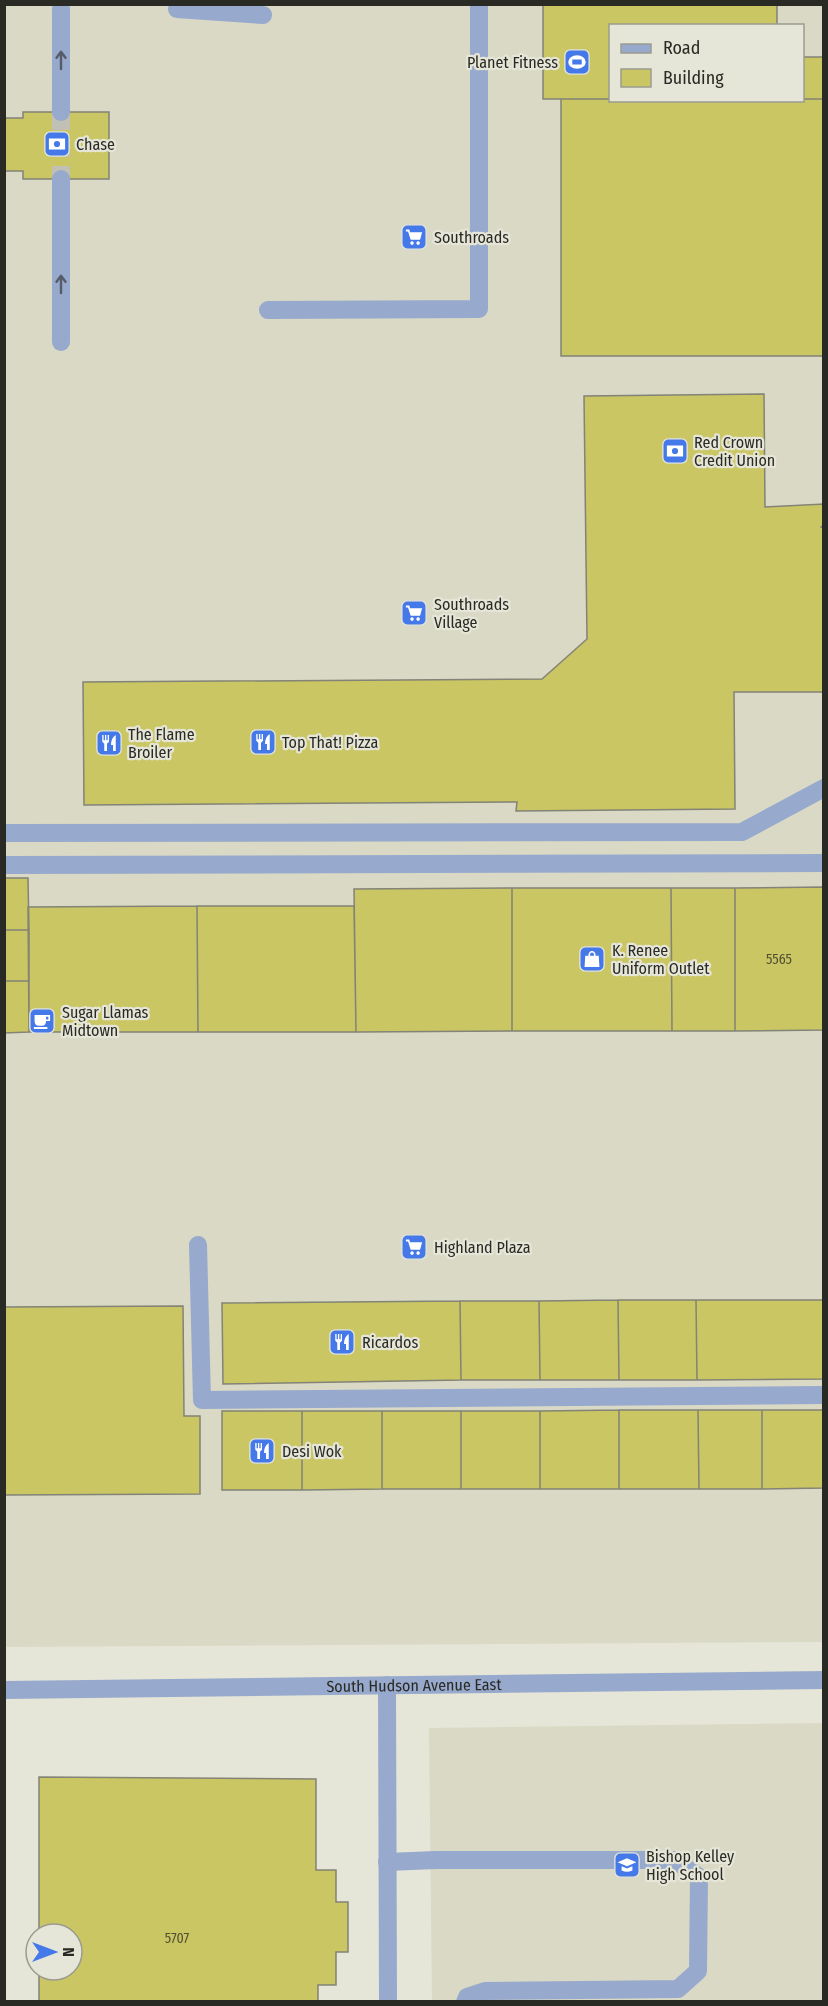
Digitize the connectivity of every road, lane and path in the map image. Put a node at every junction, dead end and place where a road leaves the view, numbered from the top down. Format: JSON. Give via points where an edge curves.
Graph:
{"nodes":[{"id":1,"x":479,"y":4,"type":"edge"},
{"id":2,"x":61,"y":9,"type":"dead end"},
{"id":3,"x":177,"y":9,"type":"dead end"},
{"id":4,"x":263,"y":15,"type":"dead end"},
{"id":5,"x":61,"y":112,"type":"tunnel mouth"},
{"id":6,"x":61,"y":179,"type":"tunnel mouth"},
{"id":7,"x":268,"y":310,"type":"dead end"},
{"id":8,"x":61,"y":342,"type":"dead end"},
{"id":9,"x":824,"y":788,"type":"edge"},
{"id":10,"x":4,"y":833,"type":"edge"},
{"id":11,"x":824,"y":863,"type":"edge"},
{"id":12,"x":4,"y":865,"type":"edge"},
{"id":13,"x":198,"y":1245,"type":"dead end"},
{"id":14,"x":824,"y":1395,"type":"edge"},
{"id":15,"x":824,"y":1680,"type":"edge"},
{"id":16,"x":387,"y":1685,"type":"junction"},
{"id":17,"x":4,"y":1690,"type":"edge"},
{"id":18,"x":387,"y":1862,"type":"junction"},
{"id":19,"x":388,"y":2001,"type":"edge"},
{"id":20,"x":465,"y":2001,"type":"edge"}],
"edges":[{"from":1,"to":7,"type":"street","via":[[479,309]]},
{"from":5,"to":2,"type":"street","one_way":true},
{"from":3,"to":4,"type":"street"},
{"from":8,"to":6,"type":"street","one_way":true},
{"from":9,"to":10,"type":"street","via":[[742,832]]},
{"from":11,"to":12,"type":"street"},
{"from":13,"to":14,"type":"street","via":[[202,1400]]},
{"from":15,"to":16,"type":"street","name":"South Hudson Avenue East"},
{"from":16,"to":17,"type":"street","name":"South Hudson Avenue East"},
{"from":16,"to":18,"type":"street"},
{"from":18,"to":19,"type":"street"},
{"from":18,"to":20,"type":"street","via":[[675,1860],[699,1876],[698,1971],[678,1989],[485,1991]]}]}
